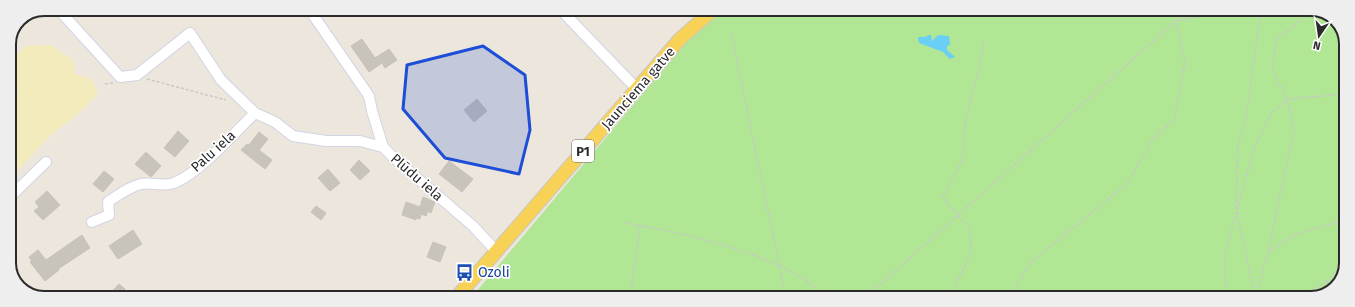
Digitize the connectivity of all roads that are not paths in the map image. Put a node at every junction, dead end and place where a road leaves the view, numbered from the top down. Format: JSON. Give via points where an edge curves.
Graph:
{"nodes":[{"id":1,"x":64,"y":16,"type":"edge"},
{"id":2,"x":314,"y":16,"type":"edge"},
{"id":3,"x":567,"y":16,"type":"edge"},
{"id":4,"x":706,"y":16,"type":"edge"},
{"id":5,"x":636,"y":88,"type":"junction"},
{"id":6,"x":255,"y":113,"type":"junction"},
{"id":7,"x":384,"y":146,"type":"junction"},
{"id":8,"x":46,"y":162,"type":"dead end"},
{"id":9,"x":16,"y":191,"type":"edge"},
{"id":10,"x":92,"y":222,"type":"dead end"},
{"id":11,"x":496,"y":251,"type":"junction"},
{"id":12,"x":462,"y":291,"type":"edge"}],
"edges":[{"from":1,"to":6,"type":"street","via":[[120,77],[137,75],[190,33],[221,80]]},
{"from":2,"to":7,"type":"street","name":"Plūdu iela","via":[[369,96]]},
{"from":3,"to":5,"type":"street"},
{"from":4,"to":5,"type":"main road","name":"Jaunciema gatve","number":"P1","via":[[680,39]]},
{"from":5,"to":11,"type":"main road","name":"Jaunciema gatve","number":"P1"},
{"from":6,"to":7,"type":"street","via":[[275,122],[293,136],[326,141],[360,141]]},
{"from":6,"to":10,"type":"street","name":"Palu iela","via":[[197,169],[174,183],[162,186],[141,184],[128,190],[108,202],[109,215]]},
{"from":7,"to":11,"type":"street","name":"Plūdu iela","via":[[395,159],[473,226]]},
{"from":8,"to":9,"type":"street"},
{"from":11,"to":12,"type":"main road","name":"Jaunciema gatve","number":"P1"}]}
